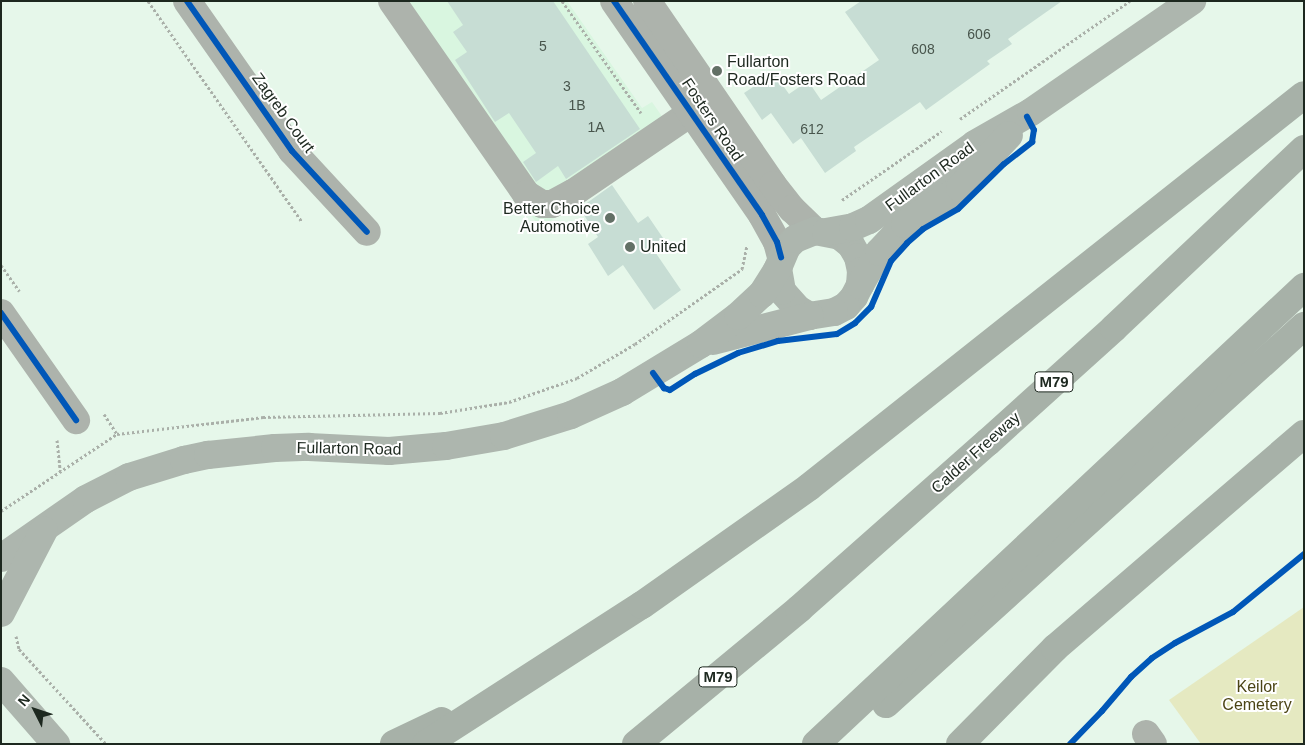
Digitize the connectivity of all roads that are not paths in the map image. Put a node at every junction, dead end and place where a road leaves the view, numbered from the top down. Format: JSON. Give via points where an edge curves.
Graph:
{"nodes":[{"id":1,"x":187,"y":1,"type":"edge"},
{"id":2,"x":392,"y":1,"type":"edge"},
{"id":3,"x":614,"y":1,"type":"edge"},
{"id":4,"x":647,"y":1,"type":"edge"},
{"id":5,"x":1192,"y":1,"type":"edge"},
{"id":6,"x":1304,"y":94,"type":"edge"},
{"id":7,"x":713,"y":98,"type":"junction"},
{"id":8,"x":1031,"y":112,"type":"junction"},
{"id":9,"x":681,"y":120,"type":"junction"},
{"id":10,"x":1304,"y":149,"type":"edge"},
{"id":11,"x":366,"y":232,"type":"dead end"},
{"id":12,"x":821,"y":232,"type":"junction"},
{"id":13,"x":780,"y":262,"type":"junction"},
{"id":14,"x":860,"y":285,"type":"junction"},
{"id":15,"x":1304,"y":287,"type":"edge"},
{"id":16,"x":1,"y":313,"type":"edge"},
{"id":17,"x":810,"y":316,"type":"junction"},
{"id":18,"x":1304,"y":326,"type":"edge"},
{"id":19,"x":701,"y":344,"type":"junction"},
{"id":20,"x":76,"y":420,"type":"dead end"},
{"id":21,"x":1304,"y":434,"type":"edge"},
{"id":22,"x":47,"y":525,"type":"junction"},
{"id":23,"x":1,"y":558,"type":"edge"},
{"id":24,"x":8,"y":622,"type":"edge"},
{"id":25,"x":1,"y":681,"type":"edge"},
{"id":26,"x":519,"y":684,"type":"junction"},
{"id":27,"x":56,"y":744,"type":"edge"},
{"id":28,"x":394,"y":744,"type":"edge"},
{"id":29,"x":426,"y":744,"type":"edge"},
{"id":30,"x":636,"y":744,"type":"edge"},
{"id":31,"x":816,"y":744,"type":"edge"},
{"id":32,"x":842,"y":744,"type":"edge"},
{"id":33,"x":960,"y":744,"type":"edge"}],
"edges":[{"from":1,"to":11,"type":"street","name":"Zagreb Court","via":[[292,152]]},
{"from":2,"to":9,"type":"street","via":[[534,201],[552,204],[563,200]]},
{"from":3,"to":9,"type":"street","name":"Fosters Road"},
{"from":4,"to":7,"type":"street","name":"Fosters Road"},
{"from":5,"to":8,"type":"main road","name":"Fullarton Road"},
{"from":6,"to":26,"type":"highway","via":[[809,487],[642,605]]},
{"from":7,"to":9,"type":"street"},
{"from":7,"to":12,"type":"street","name":"Fosters Road","via":[[784,200]]},
{"from":8,"to":12,"type":"main road","name":"Fullarton Road","via":[[975,144],[869,220],[853,227]]},
{"from":8,"to":14,"type":"main road","name":"Fullarton Road","via":[[960,188],[905,224],[879,252]]},
{"from":9,"to":13,"type":"street","name":"Fosters Road","via":[[762,215],[777,242]]},
{"from":10,"to":30,"type":"highway","name":"Calder Freeway","number":"M79","via":[[988,442],[799,609]]},
{"from":12,"to":13,"type":"main road","via":[[795,240]]},
{"from":12,"to":14,"type":"main road","via":[[840,236],[854,251],[861,271]]},
{"from":13,"to":17,"type":"main road","via":[[782,292]]},
{"from":13,"to":19,"type":"main road","name":"Fullarton Road","via":[[762,294]]},
{"from":14,"to":17,"type":"main road","via":[[846,306],[834,312]]},
{"from":15,"to":31,"type":"highway"},
{"from":16,"to":20,"type":"street"},
{"from":17,"to":19,"type":"main road","name":"Fullarton Road"},
{"from":18,"to":32,"type":"highway"},
{"from":19,"to":22,"type":"main road","name":"Fullarton Road","via":[[622,392],[532,428],[475,442],[422,449],[389,451],[309,447],[208,454],[129,477],[86,498]]},
{"from":21,"to":33,"type":"highway","via":[[1055,648]]},
{"from":22,"to":23,"type":"main road","name":"Fullarton Road"},
{"from":22,"to":24,"type":"main road"},
{"from":25,"to":27,"type":"main road"},
{"from":26,"to":28,"type":"highway"},
{"from":26,"to":29,"type":"highway"}]}
